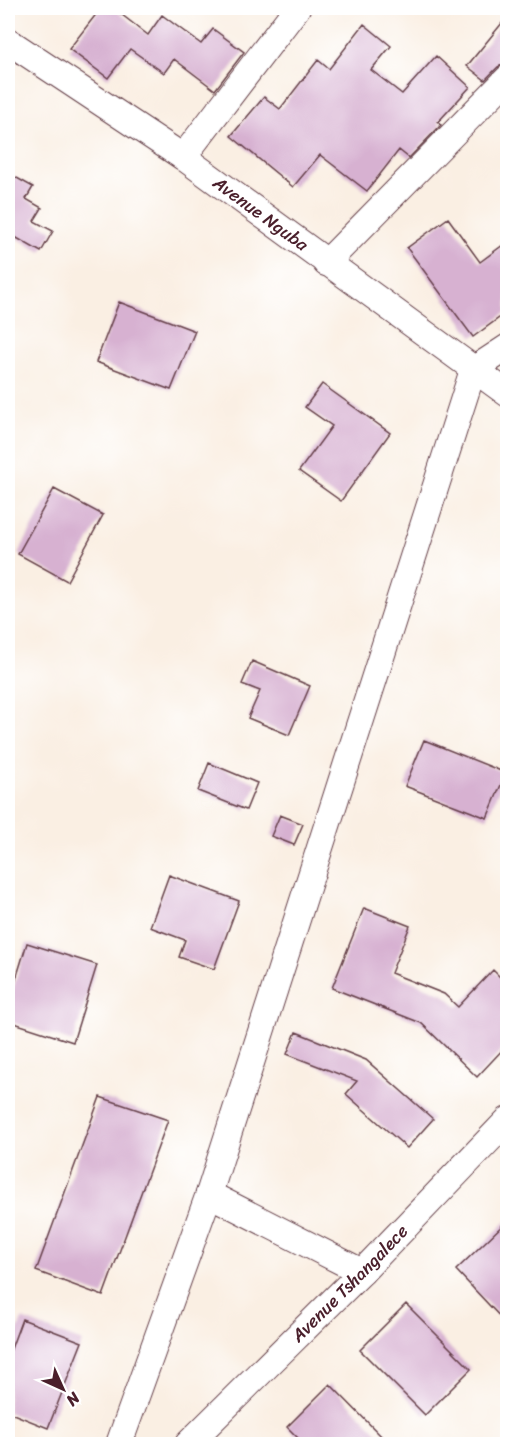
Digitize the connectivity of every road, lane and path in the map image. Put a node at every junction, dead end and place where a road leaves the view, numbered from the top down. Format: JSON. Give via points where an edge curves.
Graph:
{"nodes":[{"id":1,"x":297,"y":8,"type":"edge"},
{"id":2,"x":8,"y":41,"type":"edge"},
{"id":3,"x":507,"y":78,"type":"edge"},
{"id":4,"x":183,"y":157,"type":"junction"},
{"id":5,"x":326,"y":263,"type":"junction"},
{"id":6,"x":507,"y":347,"type":"edge"},
{"id":7,"x":473,"y":370,"type":"junction"},
{"id":8,"x":507,"y":394,"type":"edge"},
{"id":9,"x":507,"y":1120,"type":"edge"},
{"id":10,"x":210,"y":1194,"type":"junction"},
{"id":11,"x":362,"y":1272,"type":"junction"},
{"id":12,"x":119,"y":1444,"type":"edge"},
{"id":13,"x":188,"y":1444,"type":"edge"}],
"edges":[{"from":1,"to":4,"type":"street"},
{"from":2,"to":4,"type":"street","name":"Avenue Nguba"},
{"from":3,"to":5,"type":"street"},
{"from":4,"to":5,"type":"street","name":"Avenue Nguba"},
{"from":5,"to":7,"type":"street","name":"Avenue Nguba"},
{"from":6,"to":7,"type":"street"},
{"from":7,"to":8,"type":"street","name":"Avenue Nguba"},
{"from":7,"to":10,"type":"street"},
{"from":9,"to":11,"type":"street","name":"Avenue Tshangalece"},
{"from":10,"to":11,"type":"street"},
{"from":10,"to":12,"type":"street"},
{"from":11,"to":13,"type":"street","name":"Avenue Tshangalece"}]}
